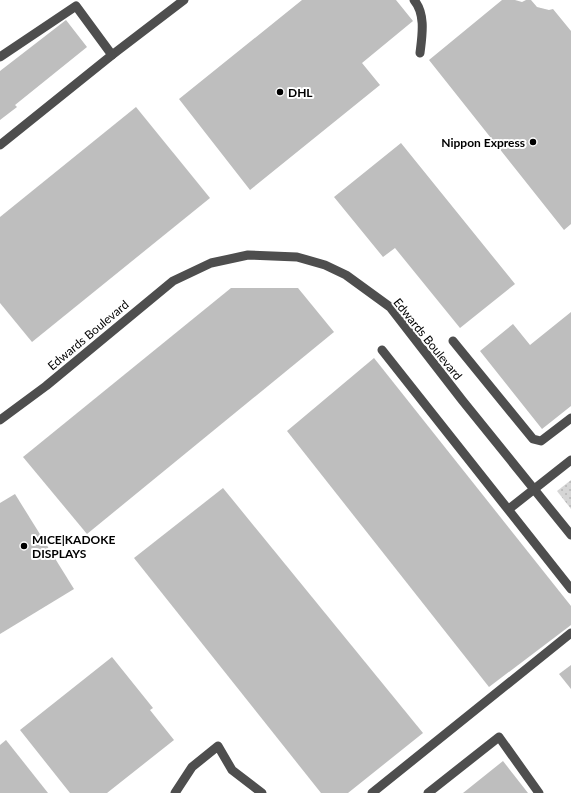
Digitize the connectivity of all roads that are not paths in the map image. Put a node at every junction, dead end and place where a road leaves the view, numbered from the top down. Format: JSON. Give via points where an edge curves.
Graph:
{"nodes":[{"id":1,"x":184,"y":0,"type":"edge"},
{"id":2,"x":414,"y":0,"type":"edge"},
{"id":3,"x":78,"y":3,"type":"edge"},
{"id":4,"x":420,"y":53,"type":"dead end"},
{"id":5,"x":112,"y":55,"type":"junction"},
{"id":6,"x":0,"y":57,"type":"edge"},
{"id":7,"x":0,"y":145,"type":"edge"},
{"id":8,"x":453,"y":341,"type":"dead end"},
{"id":9,"x":382,"y":350,"type":"dead end"},
{"id":10,"x":571,"y":418,"type":"edge"},
{"id":11,"x":0,"y":420,"type":"edge"},
{"id":12,"x":571,"y":460,"type":"edge"},
{"id":13,"x":534,"y":488,"type":"junction"},
{"id":14,"x":509,"y":509,"type":"junction"},
{"id":15,"x":571,"y":535,"type":"edge"},
{"id":16,"x":571,"y":589,"type":"edge"},
{"id":17,"x":571,"y":633,"type":"edge"},
{"id":18,"x":174,"y":793,"type":"edge"},
{"id":19,"x":262,"y":793,"type":"edge"},
{"id":20,"x":372,"y":793,"type":"edge"},
{"id":21,"x":428,"y":793,"type":"edge"},
{"id":22,"x":539,"y":793,"type":"edge"}],
"edges":[{"from":1,"to":5,"type":"street"},
{"from":2,"to":4,"type":"street","via":[[418,4],[423,25]]},
{"from":3,"to":5,"type":"street"},
{"from":3,"to":6,"type":"street"},
{"from":5,"to":7,"type":"street"},
{"from":8,"to":10,"type":"street","via":[[533,439],[541,441]]},
{"from":9,"to":14,"type":"street"},
{"from":11,"to":13,"type":"street","name":"Edwards Boulevard","via":[[46,386],[173,281],[211,263],[248,255],[297,257],[325,265],[346,275],[390,307]]},
{"from":12,"to":13,"type":"street"},
{"from":13,"to":14,"type":"street"},
{"from":13,"to":15,"type":"street","name":"Edwards Boulevard"},
{"from":14,"to":16,"type":"street"},
{"from":17,"to":20,"type":"street"},
{"from":18,"to":19,"type":"street","via":[[192,767],[218,746],[232,770]]},
{"from":21,"to":22,"type":"street","via":[[499,737]]}]}
